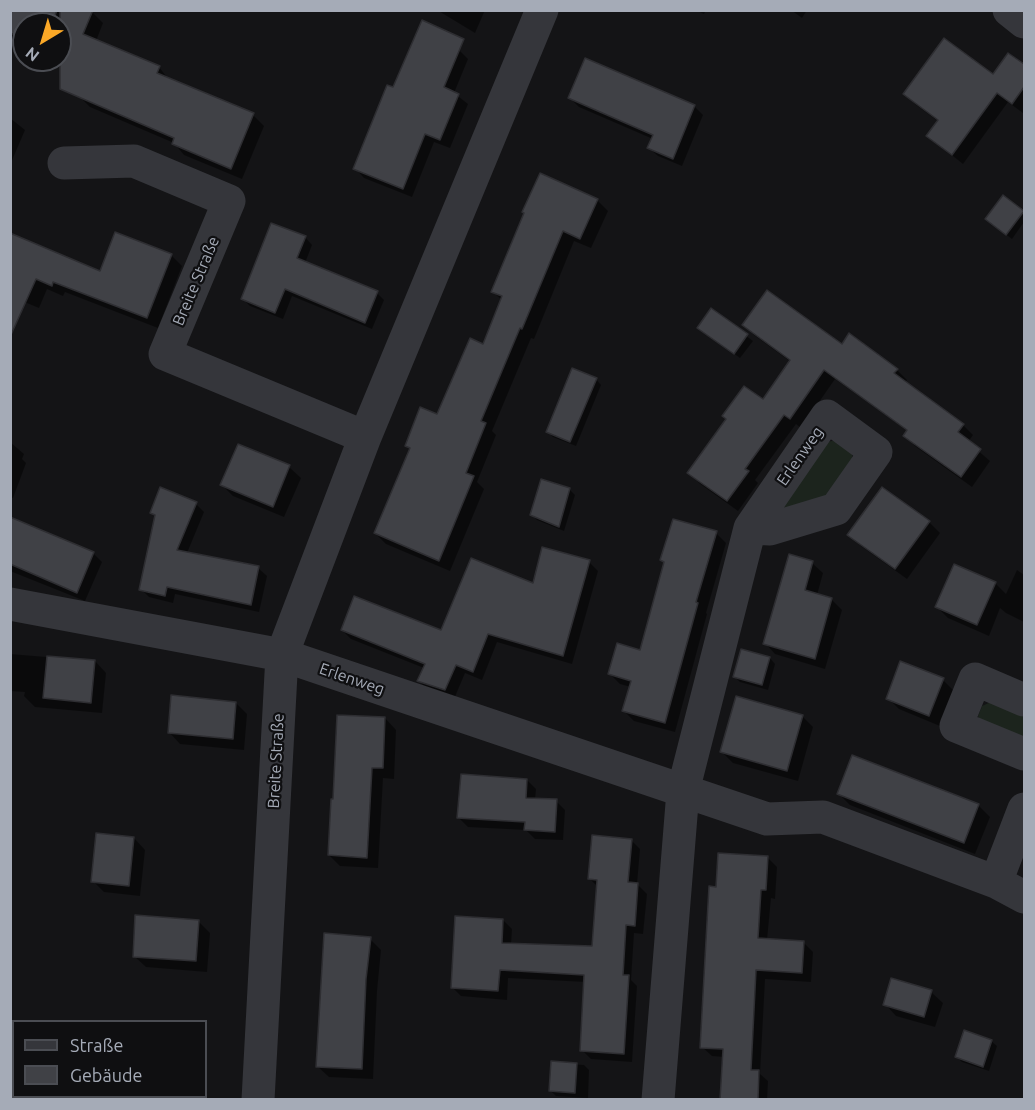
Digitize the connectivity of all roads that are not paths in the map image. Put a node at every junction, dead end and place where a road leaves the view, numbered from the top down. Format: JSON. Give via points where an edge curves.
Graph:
{"nodes":[{"id":1,"x":542,"y":10,"type":"edge"},
{"id":2,"x":1009,"y":10,"type":"edge"},
{"id":3,"x":1024,"y":22,"type":"edge"},
{"id":4,"x":64,"y":163,"type":"dead end"},
{"id":5,"x":364,"y":437,"type":"junction"},
{"id":6,"x":750,"y":528,"type":"dead end"},
{"id":7,"x":10,"y":604,"type":"edge"},
{"id":8,"x":282,"y":655,"type":"junction"},
{"id":9,"x":1024,"y":700,"type":"edge"},
{"id":10,"x":1024,"y":754,"type":"edge"},
{"id":11,"x":683,"y":791,"type":"junction"},
{"id":12,"x":1024,"y":809,"type":"edge"},
{"id":13,"x":996,"y":882,"type":"junction"},
{"id":14,"x":1024,"y":897,"type":"edge"},
{"id":15,"x":258,"y":1100,"type":"edge"},
{"id":16,"x":658,"y":1100,"type":"edge"}],
"edges":[{"from":1,"to":5,"type":"street","name":"Breite Straße"},
{"from":2,"to":3,"type":"street"},
{"from":4,"to":5,"type":"street","name":"Breite Straße","via":[[134,161],[229,201],[165,354]]},
{"from":5,"to":8,"type":"street","name":"Breite Straße"},
{"from":6,"to":11,"type":"street"},
{"from":7,"to":8,"type":"street","name":"Erlenweg"},
{"from":8,"to":11,"type":"street","name":"Erlenweg"},
{"from":8,"to":15,"type":"street","name":"Breite Straße"},
{"from":9,"to":10,"type":"street","via":[[975,679],[956,726]]},
{"from":11,"to":13,"type":"street","name":"Erlenweg","via":[[767,819],[823,817]]},
{"from":11,"to":16,"type":"street"},
{"from":12,"to":13,"type":"street"},
{"from":13,"to":14,"type":"street","name":"Erlenweg"}]}
